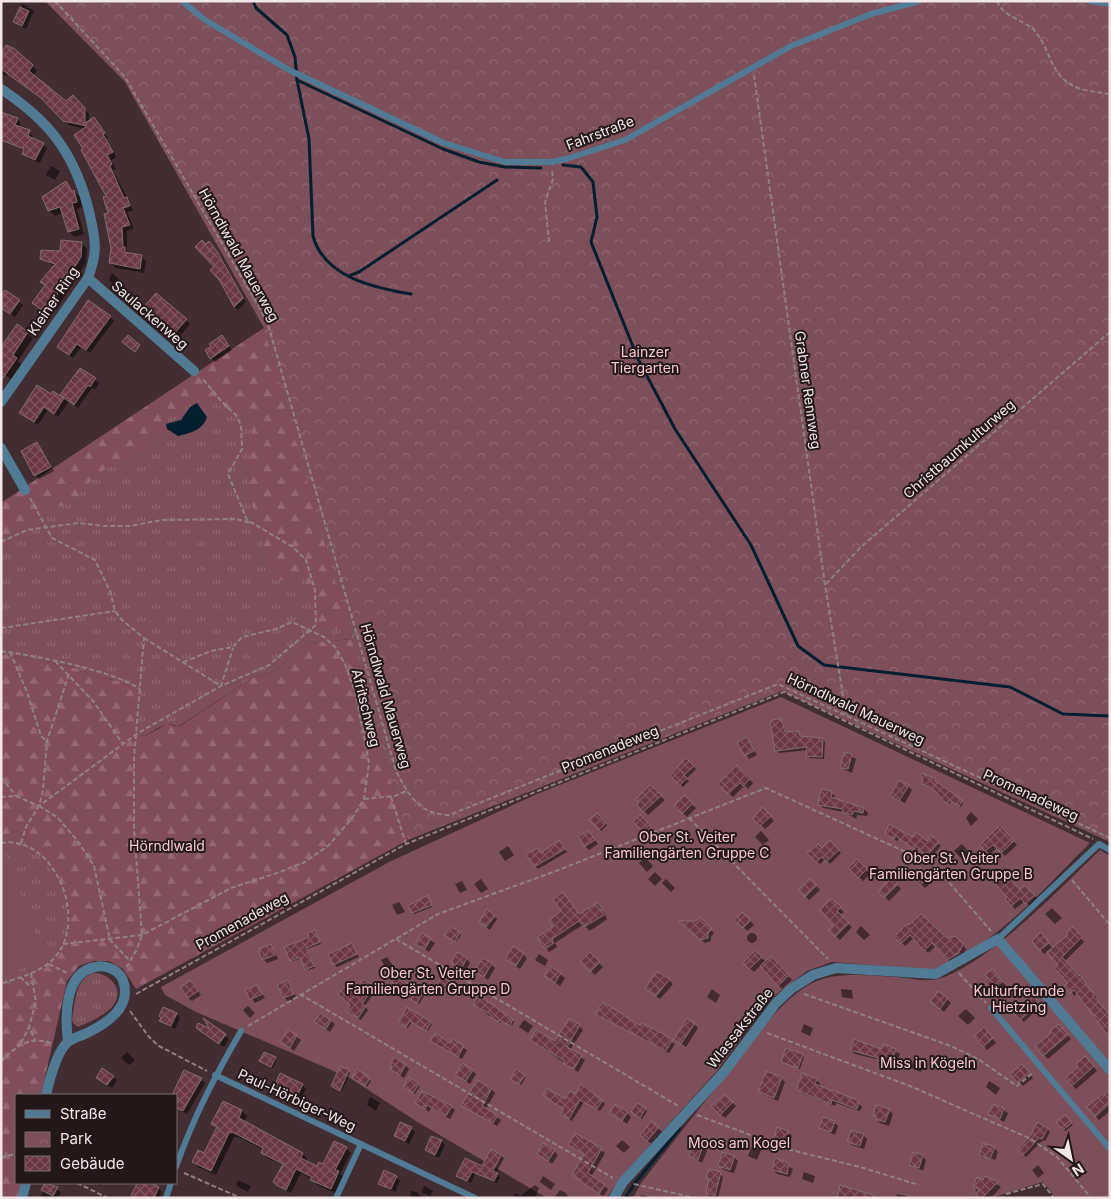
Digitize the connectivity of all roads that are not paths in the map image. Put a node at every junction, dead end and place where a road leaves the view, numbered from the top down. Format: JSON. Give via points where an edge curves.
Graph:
{"nodes":[{"id":1,"x":182,"y":1,"type":"edge"},
{"id":2,"x":919,"y":1,"type":"edge"},
{"id":3,"x":1090,"y":1,"type":"edge"},
{"id":4,"x":1110,"y":4,"type":"edge"},
{"id":5,"x":1,"y":89,"type":"edge"},
{"id":6,"x":88,"y":278,"type":"junction"},
{"id":7,"x":194,"y":372,"type":"road end"},
{"id":8,"x":1,"y":402,"type":"edge"},
{"id":9,"x":1,"y":448,"type":"edge"},
{"id":10,"x":25,"y":490,"type":"road end"},
{"id":11,"x":1110,"y":850,"type":"edge"},
{"id":12,"x":998,"y":939,"type":"junction"},
{"id":13,"x":991,"y":1008,"type":"road end"},
{"id":14,"x":241,"y":1032,"type":"road end"},
{"id":15,"x":68,"y":1042,"type":"junction"},
{"id":16,"x":1110,"y":1070,"type":"edge"},
{"id":17,"x":215,"y":1076,"type":"junction"},
{"id":18,"x":46,"y":1094,"type":"edge"},
{"id":19,"x":361,"y":1144,"type":"junction"},
{"id":20,"x":1110,"y":1149,"type":"edge"},
{"id":21,"x":178,"y":1162,"type":"edge"},
{"id":22,"x":26,"y":1184,"type":"edge"},
{"id":23,"x":171,"y":1184,"type":"edge"},
{"id":24,"x":22,"y":1198,"type":"edge"},
{"id":25,"x":166,"y":1198,"type":"edge"},
{"id":26,"x":336,"y":1198,"type":"edge"},
{"id":27,"x":475,"y":1198,"type":"edge"},
{"id":28,"x":614,"y":1198,"type":"edge"}],
"edges":[{"from":1,"to":2,"type":"lane","name":"Fahrstraße","via":[[205,20],[289,70],[444,143],[505,162],[566,160],[625,140],[791,46],[871,14]]},
{"from":3,"to":4,"type":"lane"},
{"from":5,"to":6,"type":"street","name":"Kleiner Ring","via":[[47,126],[72,159],[95,236],[96,258]]},
{"from":6,"to":7,"type":"street","name":"Saulackenweg"},
{"from":6,"to":8,"type":"street","name":"Kleiner Ring"},
{"from":9,"to":10,"type":"street"},
{"from":11,"to":12,"type":"lane","name":"Wlassakstraße","via":[[1099,844]]},
{"from":12,"to":16,"type":"street"},
{"from":12,"to":28,"type":"street","name":"Wlassakstraße","via":[[936,974],[836,968],[813,975],[791,989],[755,1029],[724,1072],[623,1182]]},
{"from":13,"to":20,"type":"lane"},
{"from":14,"to":17,"type":"lane"},
{"from":15,"to":15,"type":"street","via":[[69,994],[76,978],[87,969],[102,966],[121,975],[125,1002],[114,1016]]},
{"from":15,"to":18,"type":"street","via":[[50,1078]]},
{"from":17,"to":19,"type":"lane","name":"Paul-Hörbiger-Weg"},
{"from":17,"to":21,"type":"lane","via":[[189,1130]]},
{"from":19,"to":26,"type":"lane"},
{"from":19,"to":27,"type":"lane","name":"Paul-Hörbiger-Weg"},
{"from":22,"to":24,"type":"street"},
{"from":23,"to":25,"type":"lane"}]}
